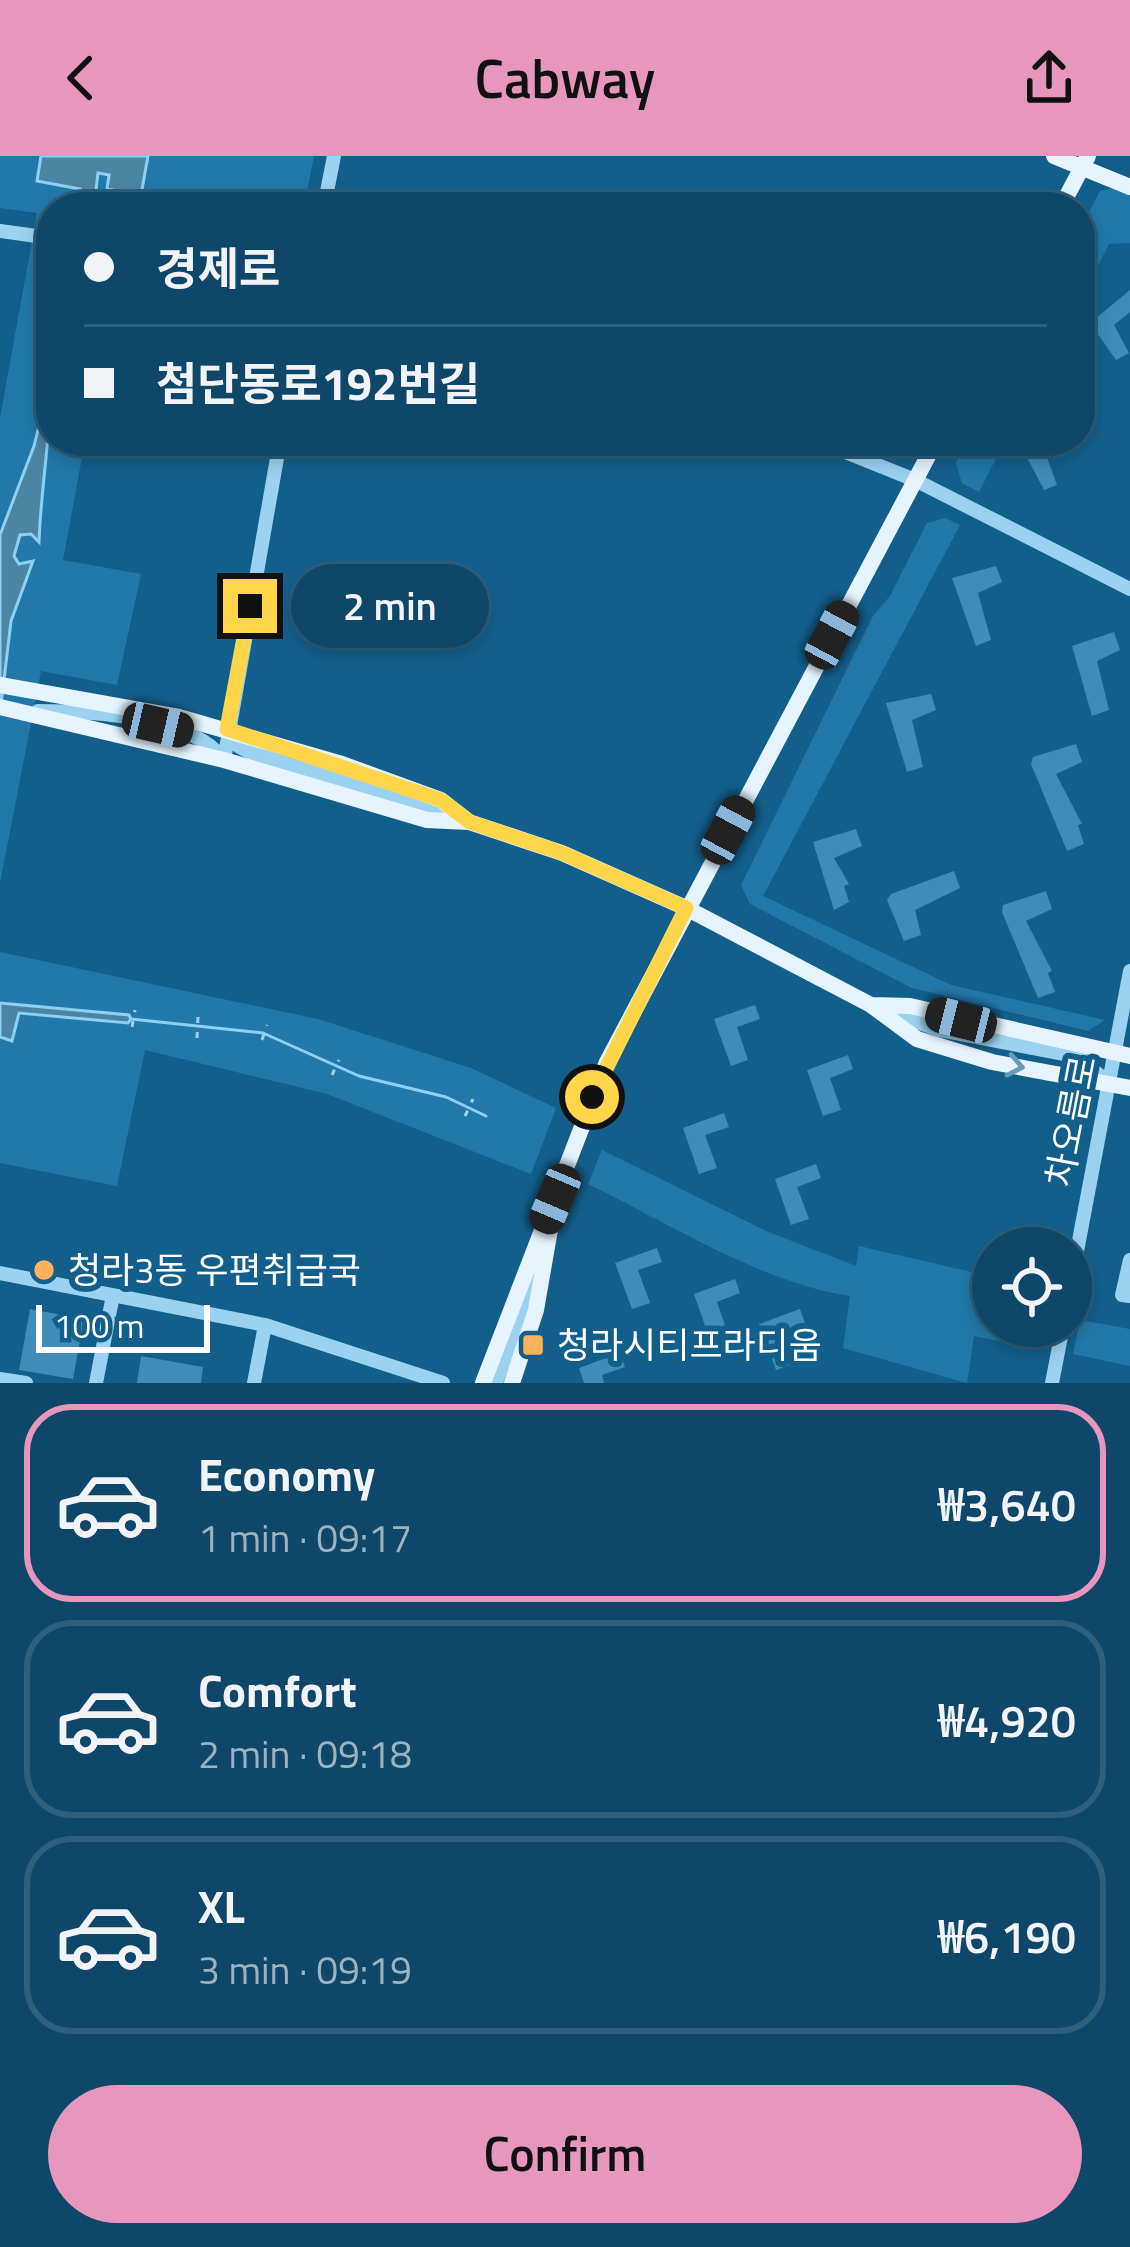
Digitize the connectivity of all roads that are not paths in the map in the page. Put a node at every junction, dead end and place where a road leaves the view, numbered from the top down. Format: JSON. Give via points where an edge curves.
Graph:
{"nodes":[{"id":1,"x":334,"y":156,"type":"edge"},
{"id":2,"x":1054,"y":156,"type":"edge"},
{"id":3,"x":1086,"y":161,"type":"edge"},
{"id":4,"x":1130,"y":187,"type":"edge"},
{"id":5,"x":327,"y":192,"type":"edge"},
{"id":6,"x":1069,"y":192,"type":"edge"},
{"id":7,"x":0,"y":231,"type":"edge"},
{"id":8,"x":36,"y":236,"type":"edge"},
{"id":9,"x":277,"y":456,"type":"edge"},
{"id":10,"x":855,"y":456,"type":"edge"},
{"id":11,"x":928,"y":456,"type":"edge"},
{"id":12,"x":915,"y":480,"type":"junction"},
{"id":13,"x":1130,"y":589,"type":"edge"},
{"id":14,"x":0,"y":685,"type":"edge"},
{"id":15,"x":0,"y":707,"type":"edge"},
{"id":16,"x":25,"y":711,"type":"junction"},
{"id":17,"x":227,"y":729,"type":"junction"},
{"id":18,"x":224,"y":760,"type":"junction"},
{"id":19,"x":470,"y":822,"type":"junction"},
{"id":20,"x":686,"y":908,"type":"junction"},
{"id":21,"x":1130,"y":971,"type":"edge"},
{"id":22,"x":871,"y":1006,"type":"junction"},
{"id":23,"x":1122,"y":1054,"type":"edge"},
{"id":24,"x":1130,"y":1067,"type":"edge"},
{"id":25,"x":1108,"y":1083,"type":"junction"},
{"id":26,"x":1130,"y":1088,"type":"edge"},
{"id":27,"x":555,"y":1199,"type":"junction"},
{"id":28,"x":1081,"y":1227,"type":"edge"},
{"id":29,"x":549,"y":1238,"type":"junction"},
{"id":30,"x":1130,"y":1260,"type":"edge"},
{"id":31,"x":0,"y":1274,"type":"edge"},
{"id":32,"x":113,"y":1295,"type":"junction"},
{"id":33,"x":1130,"y":1297,"type":"edge"},
{"id":34,"x":266,"y":1324,"type":"junction"},
{"id":35,"x":1059,"y":1347,"type":"edge"},
{"id":36,"x":0,"y":1378,"type":"edge"},
{"id":37,"x":26,"y":1383,"type":"edge"},
{"id":38,"x":96,"y":1383,"type":"edge"},
{"id":39,"x":254,"y":1383,"type":"edge"},
{"id":40,"x":443,"y":1383,"type":"edge"},
{"id":41,"x":484,"y":1383,"type":"edge"},
{"id":42,"x":496,"y":1383,"type":"edge"},
{"id":43,"x":512,"y":1383,"type":"edge"},
{"id":44,"x":1052,"y":1383,"type":"edge"}],
"edges":[{"from":1,"to":5,"type":"street"},
{"from":2,"to":3,"type":"main road"},
{"from":3,"to":4,"type":"main road"},
{"from":3,"to":6,"type":"main road"},
{"from":7,"to":8,"type":"street"},
{"from":9,"to":17,"type":"street"},
{"from":10,"to":12,"type":"street"},
{"from":11,"to":12,"type":"main road"},
{"from":12,"to":13,"type":"street"},
{"from":12,"to":20,"type":"main road"},
{"from":14,"to":17,"type":"main road"},
{"from":15,"to":16,"type":"main road"},
{"from":16,"to":18,"type":"main road"},
{"from":16,"to":18,"type":"street","via":[[94,714],[190,733]]},
{"from":17,"to":18,"type":"street"},
{"from":17,"to":19,"type":"main road","via":[[441,800]]},
{"from":18,"to":19,"type":"main road","via":[[427,820]]},
{"from":19,"to":20,"type":"main road"},
{"from":20,"to":22,"type":"main road"},
{"from":20,"to":27,"type":"main road","via":[[607,1062]]},
{"from":21,"to":23,"type":"street","name":"차오름로"},
{"from":22,"to":23,"type":"main road","via":[[910,1006]]},
{"from":22,"to":25,"type":"main road","one_way":true,"via":[[935,1046]]},
{"from":23,"to":24,"type":"street"},
{"from":23,"to":25,"type":"street","name":"차오름로"},
{"from":25,"to":26,"type":"main road"},
{"from":25,"to":28,"type":"street","name":"차오름로"},
{"from":27,"to":29,"type":"main road"},
{"from":27,"to":41,"type":"main road"},
{"from":29,"to":42,"type":"street"},
{"from":29,"to":43,"type":"main road"},
{"from":30,"to":33,"type":"street","via":[[1122,1295]]},
{"from":31,"to":32,"type":"street"},
{"from":32,"to":34,"type":"street"},
{"from":32,"to":38,"type":"street"},
{"from":34,"to":39,"type":"street"},
{"from":34,"to":40,"type":"street"},
{"from":35,"to":44,"type":"street"},
{"from":36,"to":37,"type":"street"}]}
